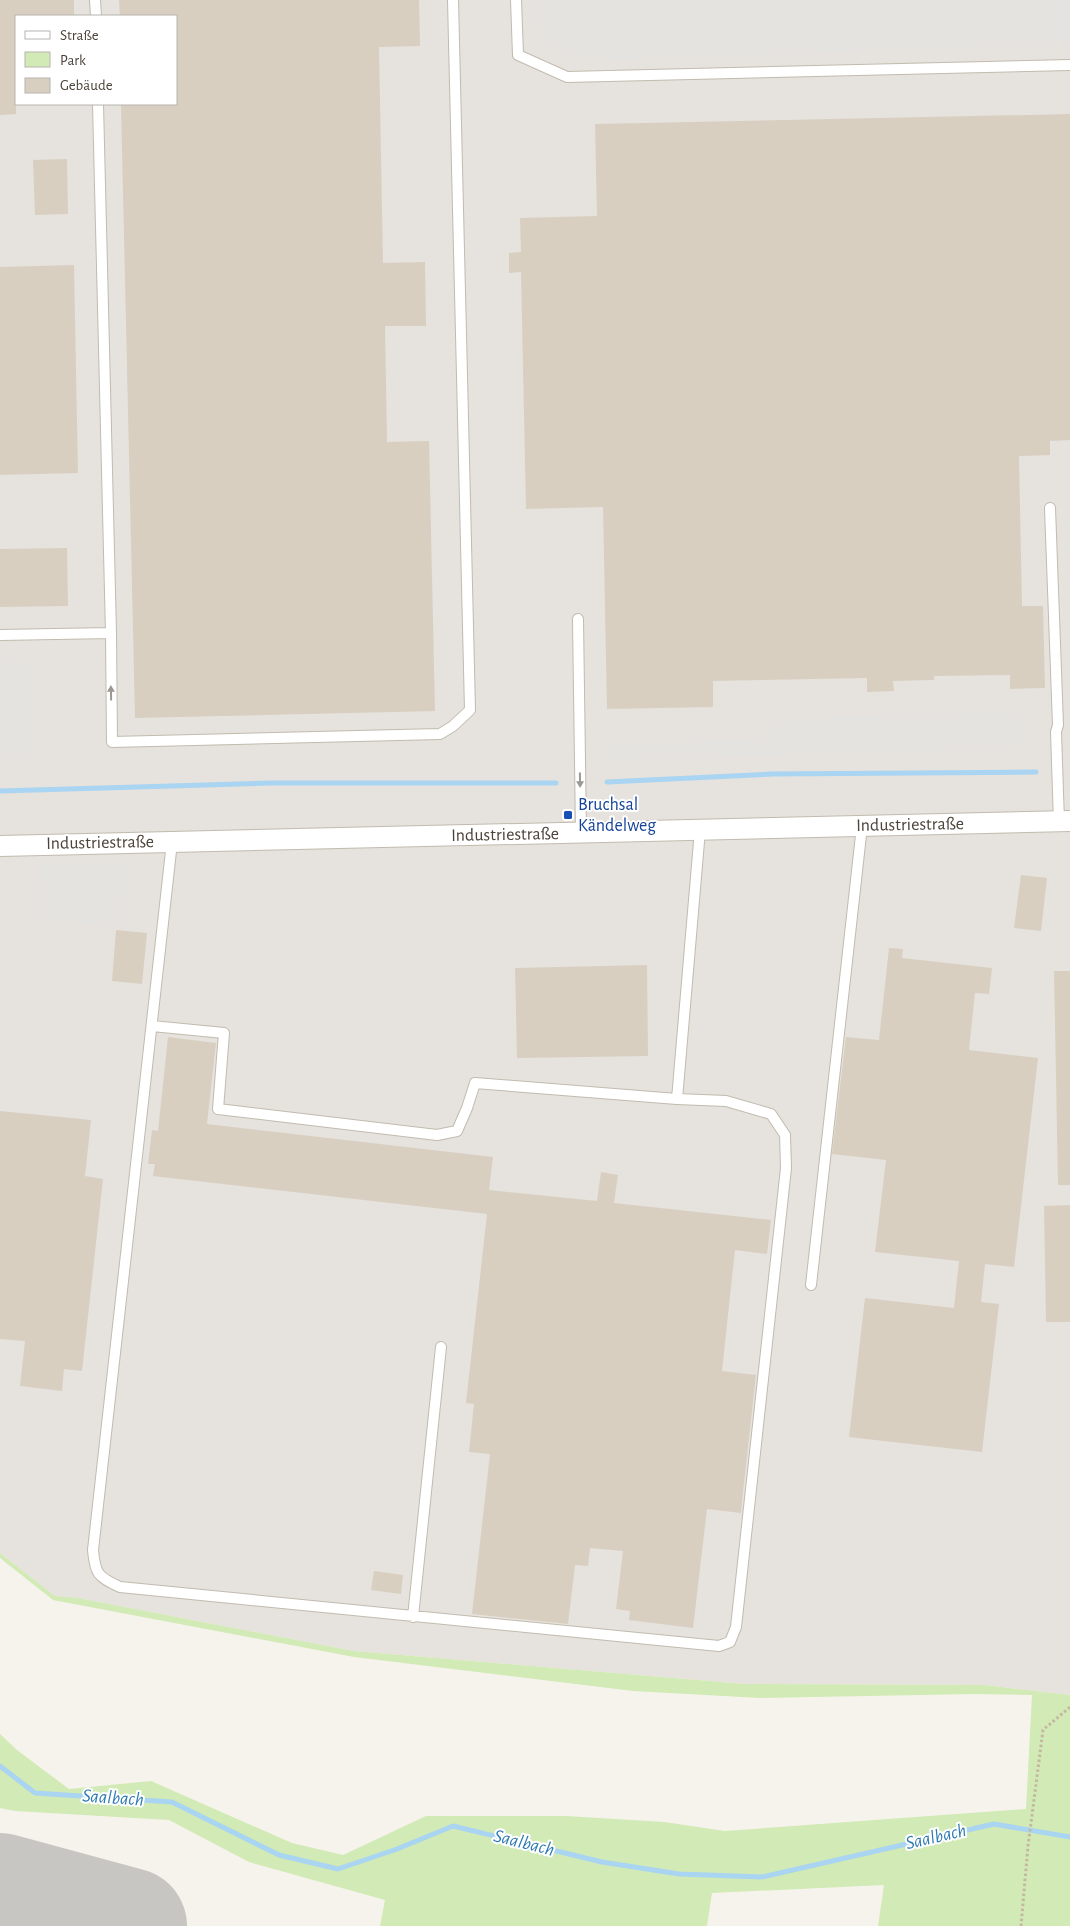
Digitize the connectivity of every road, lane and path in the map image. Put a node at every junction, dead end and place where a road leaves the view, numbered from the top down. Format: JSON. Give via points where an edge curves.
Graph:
{"nodes":[{"id":1,"x":95,"y":0,"type":"edge"},
{"id":2,"x":453,"y":0,"type":"edge"},
{"id":3,"x":516,"y":0,"type":"edge"},
{"id":4,"x":96,"y":15,"type":"edge"},
{"id":5,"x":1070,"y":65,"type":"edge"},
{"id":6,"x":98,"y":105,"type":"edge"},
{"id":7,"x":1050,"y":508,"type":"dead end"},
{"id":8,"x":578,"y":619,"type":"dead end"},
{"id":9,"x":111,"y":633,"type":"junction"},
{"id":10,"x":0,"y":635,"type":"edge"},
{"id":11,"x":1065,"y":821,"type":"edge"},
{"id":12,"x":580,"y":825,"type":"junction"},
{"id":13,"x":862,"y":826,"type":"junction"},
{"id":14,"x":700,"y":830,"type":"junction"},
{"id":15,"x":172,"y":842,"type":"junction"},
{"id":16,"x":0,"y":846,"type":"edge"},
{"id":17,"x":152,"y":1026,"type":"junction"},
{"id":18,"x":677,"y":1099,"type":"junction"},
{"id":19,"x":812,"y":1285,"type":"dead end"},
{"id":20,"x":442,"y":1347,"type":"dead end"},
{"id":21,"x":413,"y":1617,"type":"junction"},
{"id":22,"x":1070,"y":1707,"type":"edge"},
{"id":23,"x":1020,"y":1926,"type":"edge"}],
"edges":[{"from":1,"to":4,"type":"lane"},
{"from":2,"to":9,"type":"lane","one_way":true,"via":[[470,710],[440,734],[112,742]]},
{"from":3,"to":5,"type":"lane","via":[[518,55],[567,77]]},
{"from":6,"to":9,"type":"lane"},
{"from":7,"to":11,"type":"lane","via":[[1056,732]]},
{"from":8,"to":12,"type":"lane","one_way":true},
{"from":9,"to":10,"type":"lane"},
{"from":11,"to":13,"type":"street","name":"Industriestraße"},
{"from":12,"to":14,"type":"street","name":"Industriestraße"},
{"from":12,"to":15,"type":"street","name":"Industriestraße"},
{"from":13,"to":14,"type":"street","name":"Industriestraße"},
{"from":13,"to":19,"type":"lane"},
{"from":14,"to":18,"type":"lane"},
{"from":15,"to":16,"type":"street","name":"Industriestraße"},
{"from":15,"to":17,"type":"lane"},
{"from":17,"to":18,"type":"lane","via":[[224,1033],[218,1109],[437,1135],[457,1131],[476,1083]]},
{"from":17,"to":21,"type":"lane","via":[[94,1540],[94,1568],[102,1579],[120,1587]]},
{"from":18,"to":21,"type":"lane","via":[[726,1101],[771,1114],[785,1135],[786,1168],[742,1578],[736,1627],[730,1642],[719,1646]]},
{"from":20,"to":21,"type":"lane"},
{"from":22,"to":23,"type":"path","via":[[1043,1730]]}]}
